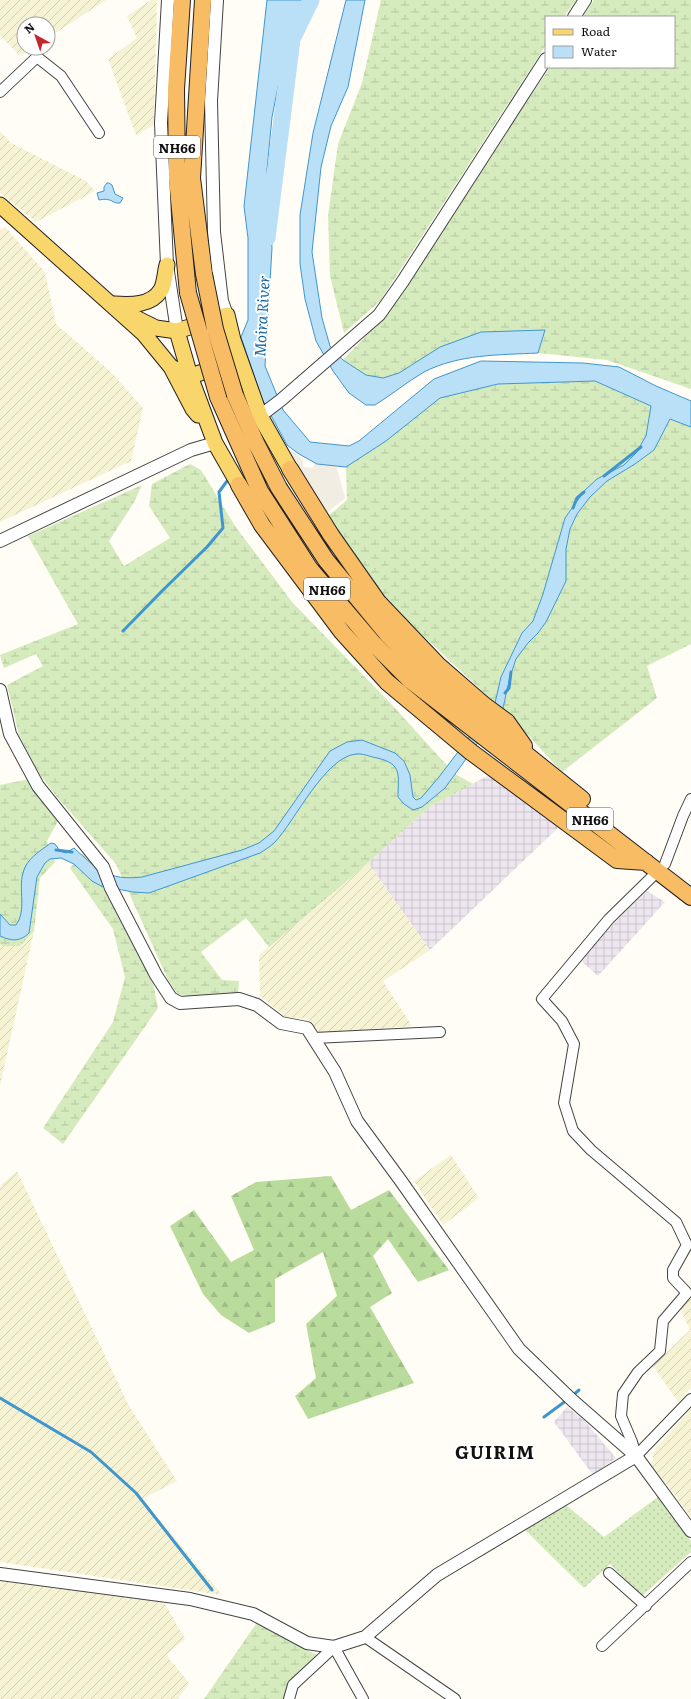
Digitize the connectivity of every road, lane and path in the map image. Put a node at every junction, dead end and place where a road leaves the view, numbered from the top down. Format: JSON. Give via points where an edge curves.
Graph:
{"nodes":[{"id":1,"x":168,"y":0,"type":"edge"},
{"id":2,"x":182,"y":0,"type":"edge"},
{"id":3,"x":203,"y":0,"type":"edge"},
{"id":4,"x":217,"y":0,"type":"edge"},
{"id":5,"x":585,"y":0,"type":"edge"},
{"id":6,"x":575,"y":16,"type":"edge"},
{"id":7,"x":545,"y":61,"type":"edge"},
{"id":8,"x":0,"y":92,"type":"edge"},
{"id":9,"x":99,"y":133,"type":"dead end"},
{"id":10,"x":0,"y":205,"type":"edge"},
{"id":11,"x":167,"y":265,"type":"junction"},
{"id":12,"x":110,"y":304,"type":"junction"},
{"id":13,"x":227,"y":315,"type":"junction"},
{"id":14,"x":177,"y":331,"type":"junction"},
{"id":15,"x":240,"y":360,"type":"junction"},
{"id":16,"x":171,"y":367,"type":"junction"},
{"id":17,"x":190,"y":376,"type":"junction"},
{"id":18,"x":264,"y":414,"type":"junction"},
{"id":19,"x":213,"y":436,"type":"junction"},
{"id":20,"x":290,"y":469,"type":"joint"},
{"id":21,"x":239,"y":485,"type":"joint"},
{"id":22,"x":0,"y":541,"type":"edge"},
{"id":23,"x":0,"y":690,"type":"edge"},
{"id":24,"x":538,"y":765,"type":"junction"},
{"id":25,"x":691,"y":799,"type":"edge"},
{"id":26,"x":656,"y":866,"type":"junction"},
{"id":27,"x":691,"y":884,"type":"edge"},
{"id":28,"x":691,"y":897,"type":"edge"},
{"id":29,"x":440,"y":1032,"type":"dead end"},
{"id":30,"x":314,"y":1038,"type":"junction"},
{"id":31,"x":691,"y":1399,"type":"edge"},
{"id":32,"x":636,"y":1456,"type":"junction"},
{"id":33,"x":691,"y":1531,"type":"edge"},
{"id":34,"x":691,"y":1562,"type":"edge"},
{"id":35,"x":609,"y":1573,"type":"dead end"},
{"id":36,"x":0,"y":1574,"type":"edge"},
{"id":37,"x":646,"y":1606,"type":"junction"},
{"id":38,"x":365,"y":1637,"type":"junction"},
{"id":39,"x":602,"y":1646,"type":"dead end"},
{"id":40,"x":334,"y":1647,"type":"junction"},
{"id":41,"x":289,"y":1699,"type":"edge"},
{"id":42,"x":363,"y":1699,"type":"edge"},
{"id":43,"x":455,"y":1699,"type":"edge"}],
"edges":[{"from":1,"to":11,"type":"street","via":[[161,123]]},
{"from":2,"to":26,"type":"highway","number":"NH66","bridge":true,"via":[[176,89],[177,170],[188,293],[218,397],[260,491],[310,569],[373,643],[411,682]]},
{"from":3,"to":24,"type":"highway","number":"NH66","bridge":true,"via":[[192,178],[204,274],[215,329],[235,395],[256,443],[279,488],[331,566],[387,634],[421,669]]},
{"from":4,"to":13,"type":"street","via":[[211,102],[214,232],[222,301]]},
{"from":5,"to":6,"type":"street"},
{"from":7,"to":18,"type":"street","via":[[379,315]]},
{"from":8,"to":9,"type":"street","via":[[37,57],[61,76]]},
{"from":10,"to":12,"type":"main road"},
{"from":11,"to":12,"type":"main road","via":[[162,289],[155,296],[137,305]]},
{"from":11,"to":14,"type":"street"},
{"from":12,"to":14,"type":"main road","via":[[156,328]]},
{"from":12,"to":16,"type":"main road","via":[[144,334]]},
{"from":13,"to":14,"type":"main road"},
{"from":13,"to":15,"type":"main road","via":[[232,340]]},
{"from":14,"to":17,"type":"main road"},
{"from":15,"to":17,"type":"main road"},
{"from":15,"to":18,"type":"main road"},
{"from":16,"to":17,"type":"main road"},
{"from":16,"to":19,"type":"main road","via":[[193,409]]},
{"from":17,"to":19,"type":"main road"},
{"from":18,"to":20,"type":"main road","via":[[275,442]]},
{"from":19,"to":21,"type":"main road"},
{"from":19,"to":22,"type":"street","via":[[191,450]]},
{"from":20,"to":24,"type":"highway","via":[[331,535],[378,602],[438,665],[507,722]]},
{"from":21,"to":26,"type":"highway","via":[[262,525],[342,632],[387,682],[471,752],[617,860]]},
{"from":23,"to":30,"type":"street","via":[[10,734],[38,786],[103,867],[111,888],[156,975],[171,998],[180,1003],[239,999],[257,1005],[281,1022],[307,1028]]},
{"from":24,"to":26,"type":"highway","number":"NH66"},
{"from":25,"to":26,"type":"street"},
{"from":26,"to":27,"type":"highway","number":"NH66"},
{"from":26,"to":28,"type":"highway","number":"NH66"},
{"from":26,"to":32,"type":"street","via":[[542,999],[562,1021],[574,1044],[564,1103],[573,1131],[590,1150],[676,1222],[687,1245],[673,1270],[673,1278],[686,1293],[663,1321],[660,1351],[638,1372],[623,1394],[621,1416]]},
{"from":29,"to":30,"type":"street"},
{"from":30,"to":32,"type":"street","via":[[335,1072],[357,1121],[520,1349],[572,1400]]},
{"from":31,"to":32,"type":"street"},
{"from":32,"to":33,"type":"street"},
{"from":32,"to":38,"type":"street","via":[[437,1575]]},
{"from":34,"to":37,"type":"street"},
{"from":35,"to":37,"type":"street"},
{"from":36,"to":40,"type":"street","via":[[190,1599],[253,1614],[307,1643]]},
{"from":37,"to":39,"type":"street"},
{"from":38,"to":40,"type":"street"},
{"from":38,"to":43,"type":"street"},
{"from":40,"to":41,"type":"street","via":[[293,1685]]},
{"from":40,"to":42,"type":"street"}]}
